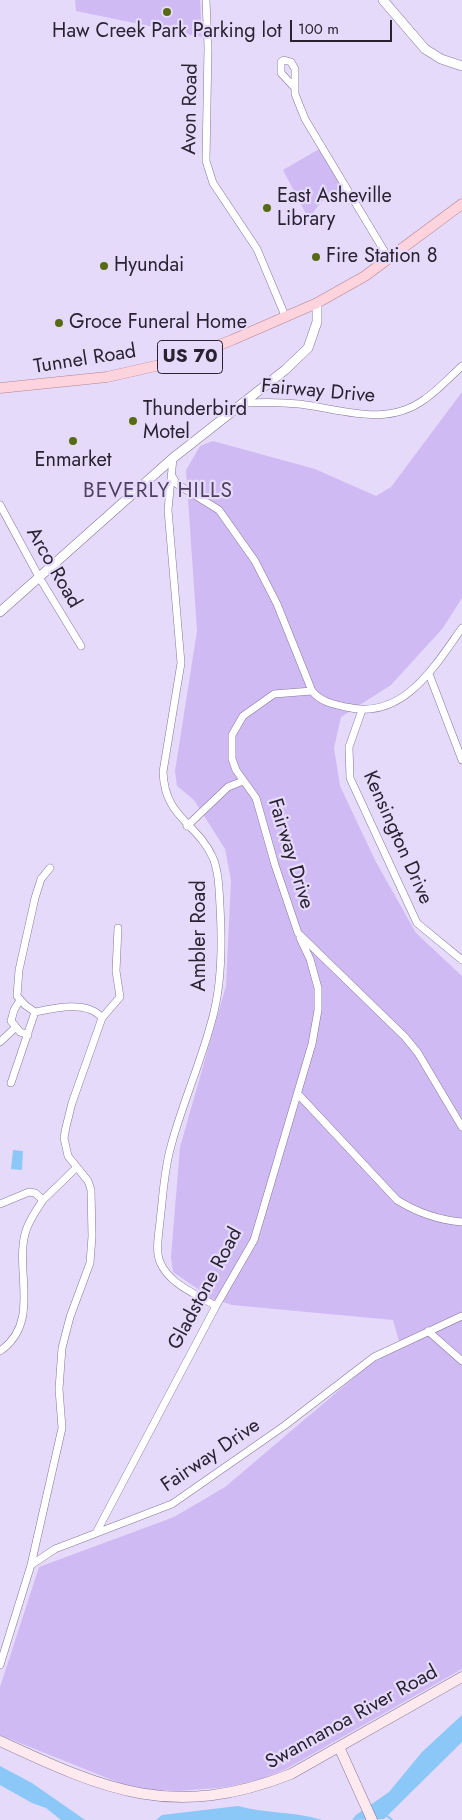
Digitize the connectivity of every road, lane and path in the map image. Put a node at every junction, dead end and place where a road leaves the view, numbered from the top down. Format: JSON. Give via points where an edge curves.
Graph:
{"nodes":[{"id":1,"x":206,"y":0,"type":"edge"},
{"id":2,"x":383,"y":0,"type":"edge"},
{"id":3,"x":462,"y":66,"type":"edge"},
{"id":4,"x":294,"y":86,"type":"dead end"},
{"id":5,"x":462,"y":204,"type":"edge"},
{"id":6,"x":389,"y":259,"type":"junction"},
{"id":7,"x":317,"y":303,"type":"junction"},
{"id":8,"x":286,"y":318,"type":"junction"},
{"id":9,"x":462,"y":366,"type":"edge"},
{"id":10,"x":0,"y":388,"type":"edge"},
{"id":11,"x":245,"y":403,"type":"junction"},
{"id":12,"x":173,"y":458,"type":"junction"},
{"id":13,"x":172,"y":476,"type":"junction"},
{"id":14,"x":0,"y":505,"type":"edge"},
{"id":15,"x":39,"y":577,"type":"junction"},
{"id":16,"x":0,"y":612,"type":"edge"},
{"id":17,"x":462,"y":628,"type":"edge"},
{"id":18,"x":81,"y":646,"type":"dead end"},
{"id":19,"x":429,"y":674,"type":"junction"},
{"id":20,"x":312,"y":691,"type":"junction"},
{"id":21,"x":362,"y":710,"type":"junction"},
{"id":22,"x":462,"y":760,"type":"edge"},
{"id":23,"x":243,"y":781,"type":"junction"},
{"id":24,"x":187,"y":826,"type":"junction"},
{"id":25,"x":50,"y":868,"type":"dead end"},
{"id":26,"x":118,"y":928,"type":"dead end"},
{"id":27,"x":298,"y":933,"type":"junction"},
{"id":28,"x":462,"y":960,"type":"edge"},
{"id":29,"x":20,"y":1000,"type":"junction"},
{"id":30,"x":35,"y":1012,"type":"junction"},
{"id":31,"x":102,"y":1018,"type":"junction"},
{"id":32,"x":15,"y":1028,"type":"junction"},
{"id":33,"x":28,"y":1035,"type":"junction"},
{"id":34,"x":0,"y":1042,"type":"edge"},
{"id":35,"x":11,"y":1083,"type":"dead end"},
{"id":36,"x":298,"y":1094,"type":"junction"},
{"id":37,"x":462,"y":1128,"type":"edge"},
{"id":38,"x":76,"y":1168,"type":"junction"},
{"id":39,"x":43,"y":1200,"type":"junction"},
{"id":40,"x":0,"y":1204,"type":"edge"},
{"id":41,"x":462,"y":1222,"type":"edge"},
{"id":42,"x":216,"y":1306,"type":"junction"},
{"id":43,"x":462,"y":1316,"type":"edge"},
{"id":44,"x":428,"y":1331,"type":"junction"},
{"id":45,"x":0,"y":1351,"type":"edge"},
{"id":46,"x":462,"y":1360,"type":"edge"},
{"id":47,"x":97,"y":1531,"type":"junction"},
{"id":48,"x":31,"y":1565,"type":"junction"},
{"id":49,"x":0,"y":1665,"type":"edge"},
{"id":50,"x":462,"y":1678,"type":"edge"},
{"id":51,"x":0,"y":1741,"type":"edge"},
{"id":52,"x":339,"y":1747,"type":"junction"},
{"id":53,"x":372,"y":1820,"type":"edge"}],
"edges":[{"from":1,"to":8,"type":"street","name":"Avon Road","via":[[206,161],[213,183],[257,249]]},
{"from":2,"to":3,"type":"street","via":[[425,49]]},
{"from":4,"to":6,"type":"street","via":[[305,119]]},
{"from":5,"to":6,"type":"main road","name":"Tunnel Road","number":"US 70"},
{"from":6,"to":7,"type":"main road","name":"Tunnel Road","number":"US 70"},
{"from":7,"to":8,"type":"main road","name":"Tunnel Road","number":"US 70"},
{"from":7,"to":11,"type":"street","via":[[317,322],[308,348]]},
{"from":8,"to":10,"type":"main road","name":"Tunnel Road","number":"US 70","via":[[182,360],[107,377]]},
{"from":9,"to":11,"type":"street","name":"Fairway Drive","via":[[425,400],[390,414],[366,416],[271,401]]},
{"from":11,"to":12,"type":"street"},
{"from":12,"to":13,"type":"street","name":"Ambler Road"},
{"from":12,"to":15,"type":"street"},
{"from":13,"to":20,"type":"street","via":[[177,484],[219,510],[255,561],[277,604]]},
{"from":13,"to":24,"type":"street","name":"Ambler Road","via":[[168,510],[181,663],[163,781],[171,807]]},
{"from":14,"to":15,"type":"street","name":"Arco Road"},
{"from":15,"to":16,"type":"street"},
{"from":15,"to":18,"type":"street","name":"Arco Road"},
{"from":17,"to":19,"type":"street"},
{"from":19,"to":21,"type":"street","via":[[419,686],[392,703]]},
{"from":19,"to":22,"type":"street"},
{"from":20,"to":21,"type":"street","via":[[330,703]]},
{"from":20,"to":23,"type":"street","name":"Fairway Drive","via":[[274,694],[243,716],[236,725],[231,741],[232,759]]},
{"from":21,"to":28,"type":"street","name":"Kensington Drive","via":[[349,747],[350,778],[417,923]]},
{"from":23,"to":24,"type":"street","via":[[228,787]]},
{"from":23,"to":27,"type":"street","name":"Fairway Drive","via":[[256,798]]},
{"from":24,"to":42,"type":"street","name":"Ambler Road","via":[[212,857],[218,874],[218,990],[206,1042],[171,1146],[165,1176],[159,1261],[168,1276]]},
{"from":25,"to":29,"type":"street","via":[[41,879],[35,898],[19,970],[17,996]]},
{"from":26,"to":31,"type":"street","via":[[116,971],[120,997]]},
{"from":27,"to":36,"type":"street","name":"Gladstone Road","via":[[310,959],[319,998],[312,1044]]},
{"from":27,"to":37,"type":"street","name":"Fairway Drive","via":[[405,1037],[418,1053]]},
{"from":29,"to":30,"type":"street"},
{"from":29,"to":32,"type":"street","via":[[11,1016]]},
{"from":30,"to":31,"type":"street","via":[[62,1007],[82,1008],[98,1012]]},
{"from":30,"to":33,"type":"street"},
{"from":31,"to":38,"type":"street","via":[[66,1128],[65,1147]]},
{"from":32,"to":33,"type":"street"},
{"from":32,"to":34,"type":"street"},
{"from":33,"to":35,"type":"street"},
{"from":36,"to":41,"type":"street","via":[[398,1200],[428,1216]]},
{"from":36,"to":42,"type":"street","name":"Gladstone Road","via":[[254,1240]]},
{"from":38,"to":39,"type":"street"},
{"from":38,"to":48,"type":"street","via":[[88,1181],[91,1190],[90,1263],[62,1348],[59,1389],[62,1428]]},
{"from":39,"to":40,"type":"street","via":[[29,1192]]},
{"from":39,"to":45,"type":"street","via":[[25,1234],[26,1290],[20,1323],[15,1338]]},
{"from":42,"to":47,"type":"street","name":"Gladstone Road"},
{"from":43,"to":44,"type":"street","name":"Fairway Drive"},
{"from":44,"to":46,"type":"street"},
{"from":44,"to":47,"type":"street","name":"Fairway Drive","via":[[374,1357],[284,1426],[172,1504]]},
{"from":47,"to":48,"type":"street","name":"Fairway Drive","via":[[56,1549]]},
{"from":48,"to":49,"type":"street"},
{"from":50,"to":52,"type":"main road","name":"Swannanoa River Road"},
{"from":51,"to":52,"type":"main road","name":"Swannanoa River Road","via":[[94,1783],[143,1797],[168,1800],[217,1797],[267,1785]]},
{"from":52,"to":53,"type":"main road"}]}
